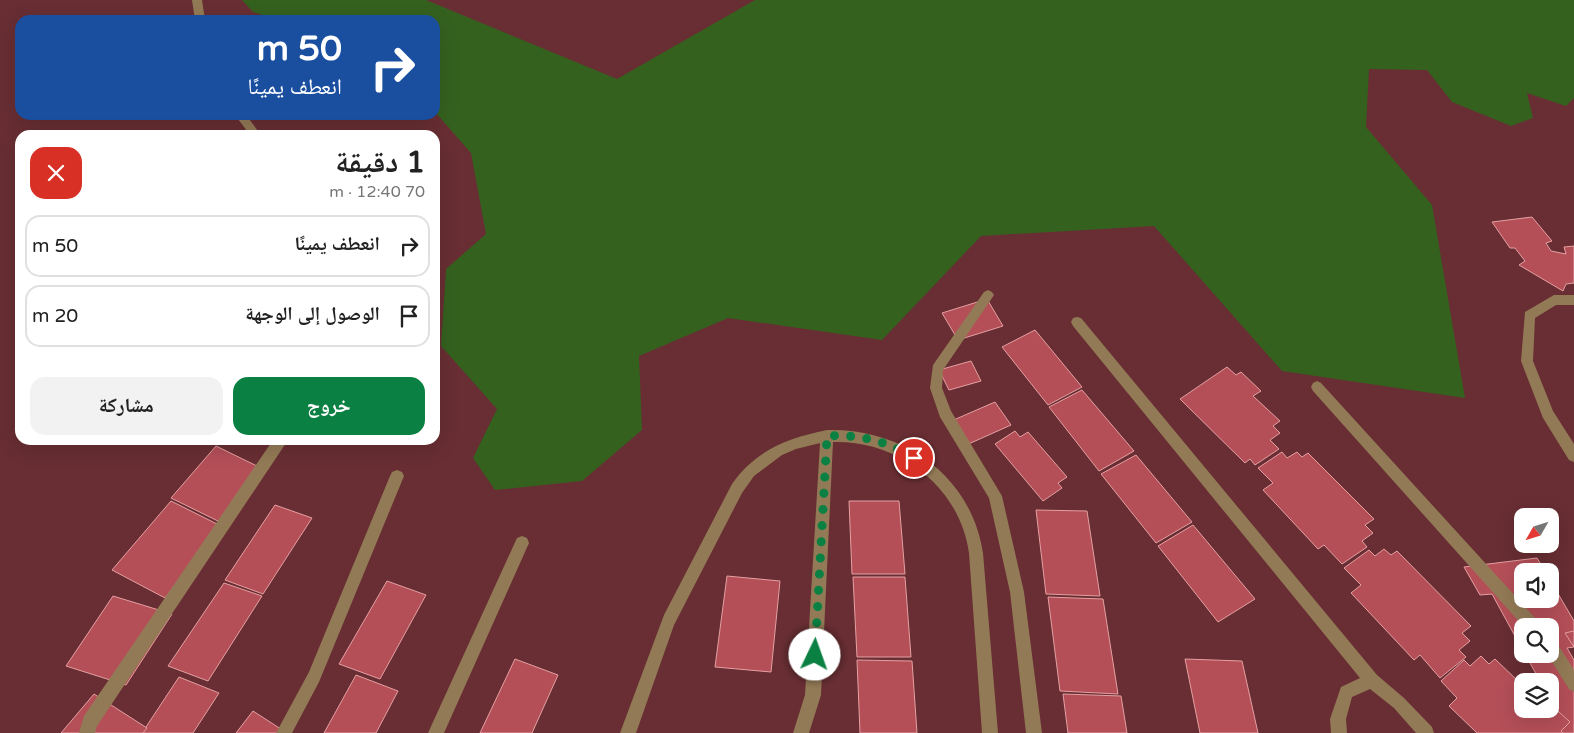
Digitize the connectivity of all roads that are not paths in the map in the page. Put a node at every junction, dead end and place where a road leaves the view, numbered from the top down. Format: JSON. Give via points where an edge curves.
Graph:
{"nodes":[{"id":1,"x":197,"y":0,"type":"edge"},
{"id":2,"x":199,"y":15,"type":"edge"},
{"id":3,"x":244,"y":120,"type":"edge"},
{"id":4,"x":252,"y":130,"type":"edge"},
{"id":5,"x":988,"y":295,"type":"dead end"},
{"id":6,"x":1574,"y":300,"type":"edge"},
{"id":7,"x":1077,"y":322,"type":"dead end"},
{"id":8,"x":1317,"y":387,"type":"dead end"},
{"id":9,"x":827,"y":436,"type":"junction"},
{"id":10,"x":278,"y":445,"type":"edge"},
{"id":11,"x":1574,"y":456,"type":"edge"},
{"id":12,"x":397,"y":476,"type":"dead end"},
{"id":13,"x":522,"y":543,"type":"dead end"},
{"id":14,"x":1526,"y":618,"type":"edge"},
{"id":15,"x":1559,"y":660,"type":"edge"},
{"id":16,"x":1372,"y":680,"type":"junction"},
{"id":17,"x":1574,"y":684,"type":"edge"},
{"id":18,"x":87,"y":733,"type":"edge"},
{"id":19,"x":284,"y":733,"type":"edge"},
{"id":20,"x":436,"y":733,"type":"edge"},
{"id":21,"x":628,"y":733,"type":"edge"},
{"id":22,"x":801,"y":733,"type":"edge"},
{"id":23,"x":990,"y":733,"type":"edge"},
{"id":24,"x":1034,"y":733,"type":"edge"},
{"id":25,"x":1339,"y":733,"type":"edge"},
{"id":26,"x":1426,"y":733,"type":"edge"}],
"edges":[{"from":1,"to":2,"type":"street"},
{"from":3,"to":4,"type":"street"},
{"from":5,"to":24,"type":"street","via":[[937,369],[936,388],[945,414],[995,496],[1017,592]]},
{"from":6,"to":11,"type":"street","via":[[1554,300],[1529,316],[1527,361],[1548,414]]},
{"from":7,"to":16,"type":"street"},
{"from":8,"to":14,"type":"street"},
{"from":9,"to":21,"type":"street","via":[[794,443],[769,456],[750,471],[733,493],[665,630]]},
{"from":9,"to":22,"type":"street","via":[[813,695]]},
{"from":9,"to":23,"type":"street","via":[[870,438],[900,449],[929,467],[956,498],[970,528],[976,564]]},
{"from":10,"to":18,"type":"street","via":[[90,722]]},
{"from":12,"to":19,"type":"street","via":[[314,677]]},
{"from":13,"to":20,"type":"street"},
{"from":15,"to":17,"type":"street"},
{"from":16,"to":25,"type":"street","via":[[1346,692],[1338,719]]},
{"from":16,"to":26,"type":"street"}]}
